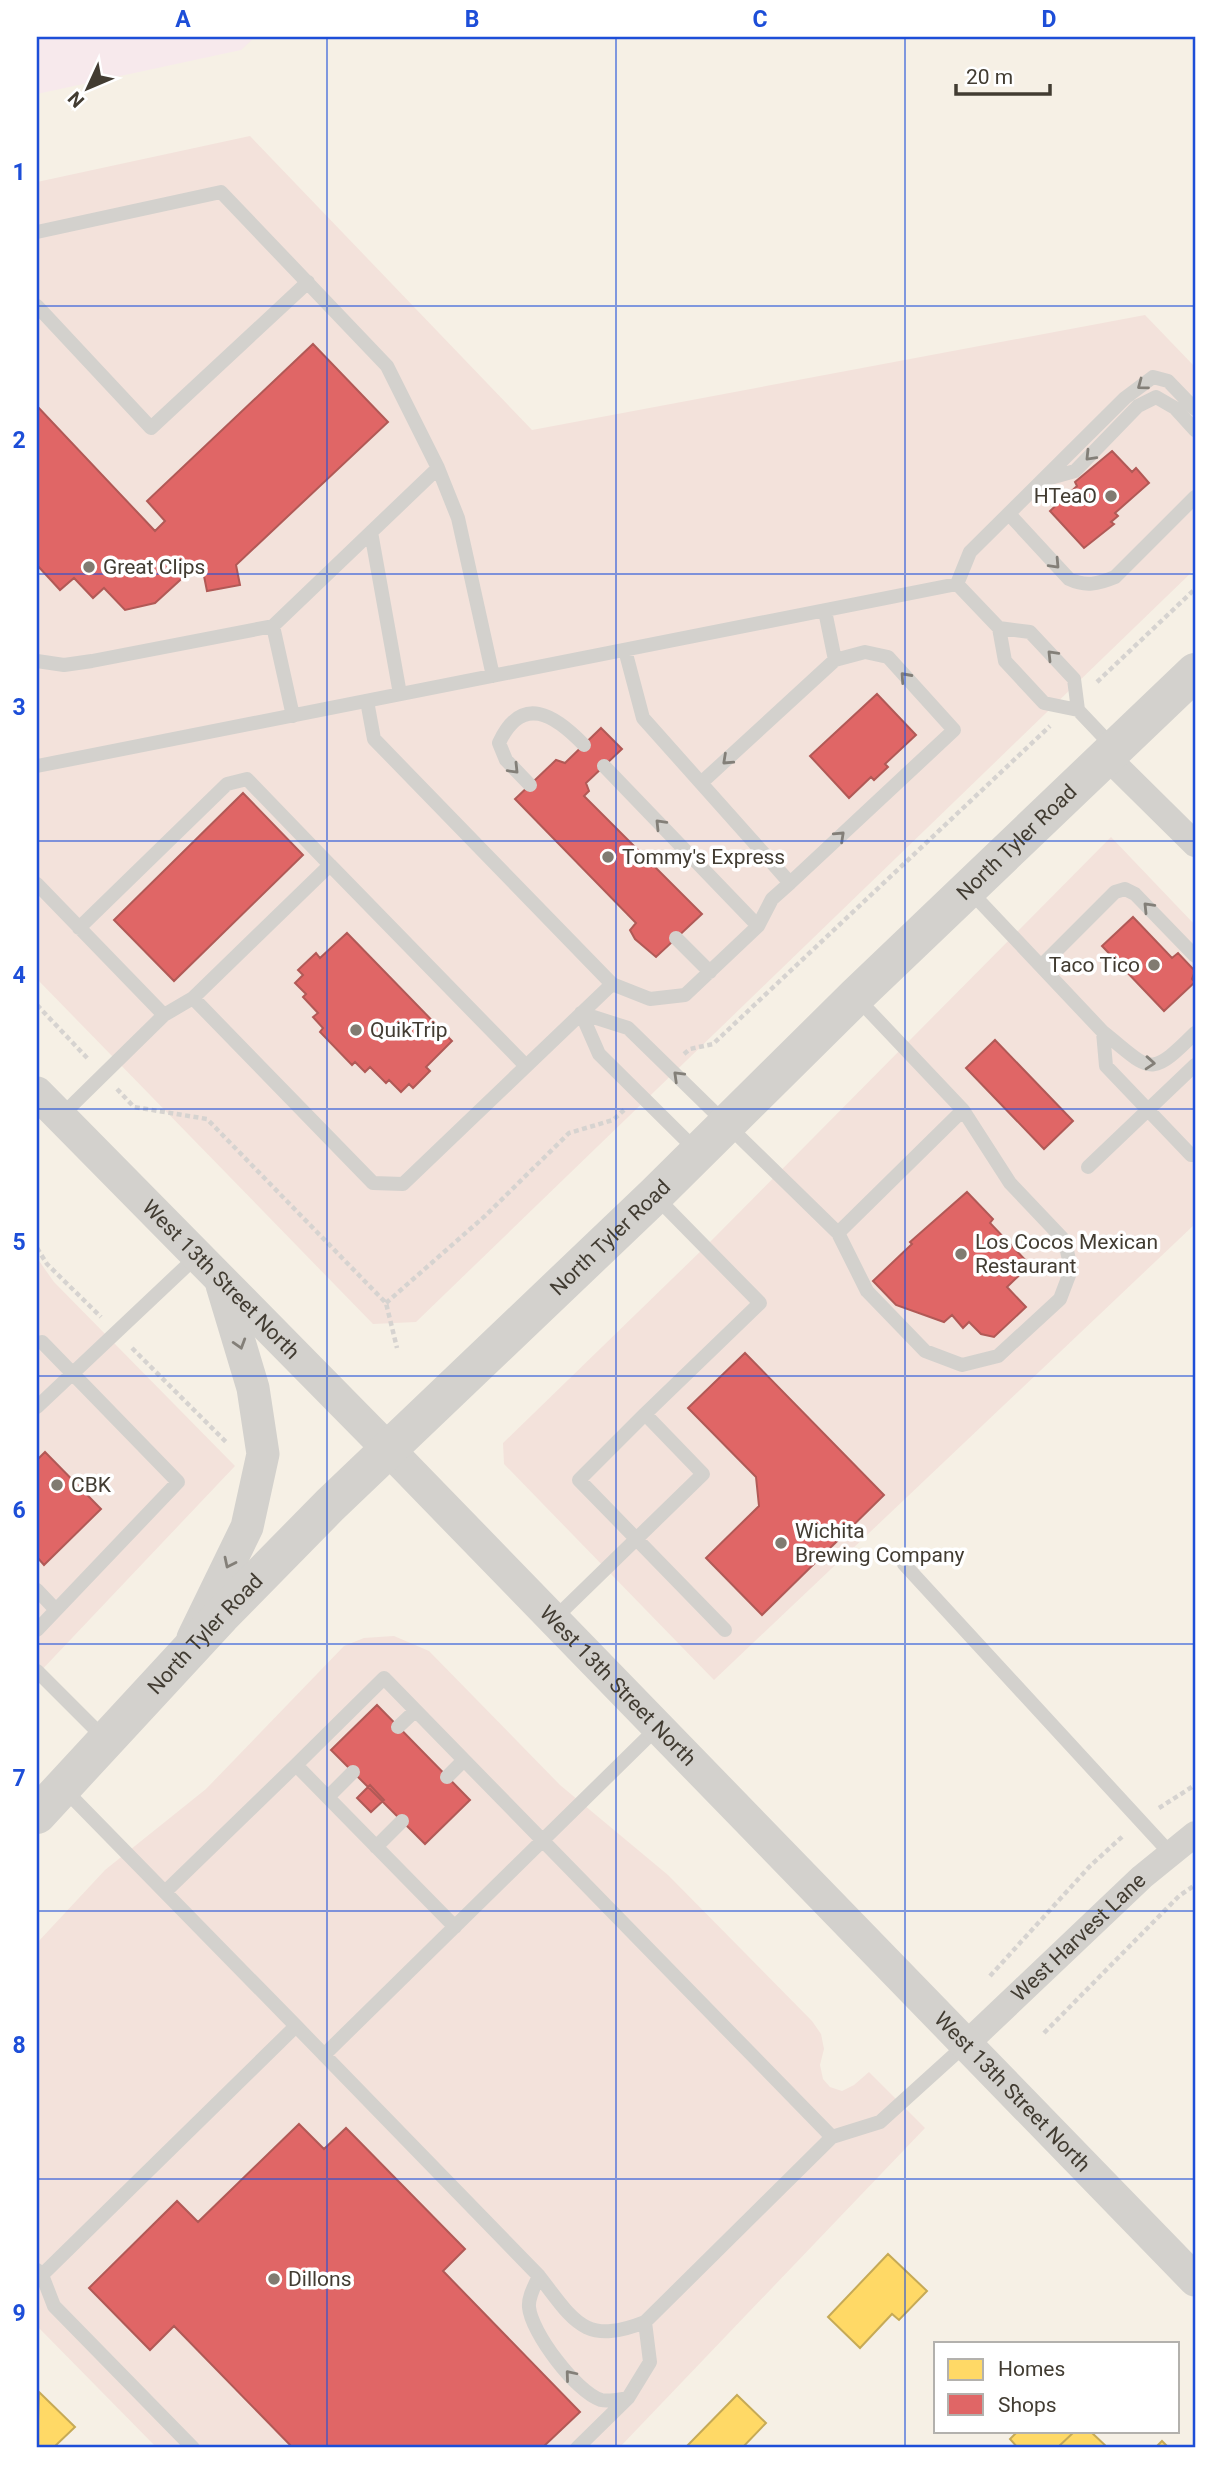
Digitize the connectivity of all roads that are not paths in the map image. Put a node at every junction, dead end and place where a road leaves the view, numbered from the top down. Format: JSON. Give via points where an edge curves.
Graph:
{"nodes":[{"id":1,"x":37,"y":232,"type":"edge"},
{"id":2,"x":308,"y":282,"type":"junction"},
{"id":3,"x":37,"y":306,"type":"edge"},
{"id":4,"x":1195,"y":409,"type":"edge"},
{"id":5,"x":1195,"y":430,"type":"edge"},
{"id":6,"x":438,"y":468,"type":"junction"},
{"id":7,"x":1042,"y":480,"type":"junction"},
{"id":8,"x":1195,"y":497,"type":"edge"},
{"id":9,"x":1009,"y":514,"type":"junction"},
{"id":10,"x":371,"y":532,"type":"junction"},
{"id":11,"x":957,"y":584,"type":"junction"},
{"id":12,"x":825,"y":611,"type":"junction"},
{"id":13,"x":274,"y":625,"type":"junction"},
{"id":14,"x":999,"y":628,"type":"junction"},
{"id":15,"x":625,"y":650,"type":"junction"},
{"id":16,"x":835,"y":660,"type":"junction"},
{"id":17,"x":37,"y":661,"type":"edge"},
{"id":18,"x":1195,"y":672,"type":"edge"},
{"id":19,"x":493,"y":676,"type":"junction"},
{"id":20,"x":400,"y":694,"type":"junction"},
{"id":21,"x":367,"y":701,"type":"junction"},
{"id":22,"x":1075,"y":706,"type":"junction"},
{"id":23,"x":293,"y":716,"type":"junction"},
{"id":24,"x":583,"y":745,"type":"dead end"},
{"id":25,"x":1110,"y":752,"type":"junction"},
{"id":26,"x":37,"y":766,"type":"edge"},
{"id":27,"x":604,"y":766,"type":"dead end"},
{"id":28,"x":701,"y":783,"type":"junction"},
{"id":29,"x":530,"y":785,"type":"dead end"},
{"id":30,"x":1195,"y":844,"type":"edge"},
{"id":31,"x":330,"y":864,"type":"junction"},
{"id":32,"x":790,"y":883,"type":"junction"},
{"id":33,"x":37,"y":884,"type":"edge"},
{"id":34,"x":968,"y":889,"type":"junction"},
{"id":35,"x":758,"y":926,"type":"junction"},
{"id":36,"x":79,"y":928,"type":"junction"},
{"id":37,"x":676,"y":938,"type":"dead end"},
{"id":38,"x":1195,"y":956,"type":"edge"},
{"id":39,"x":1041,"y":966,"type":"junction"},
{"id":40,"x":710,"y":972,"type":"junction"},
{"id":41,"x":612,"y":984,"type":"junction"},
{"id":42,"x":856,"y":996,"type":"junction"},
{"id":43,"x":193,"y":998,"type":"junction"},
{"id":44,"x":581,"y":1013,"type":"junction"},
{"id":45,"x":164,"y":1015,"type":"junction"},
{"id":46,"x":1103,"y":1032,"type":"junction"},
{"id":47,"x":1195,"y":1033,"type":"edge"},
{"id":48,"x":1195,"y":1065,"type":"edge"},
{"id":49,"x":526,"y":1066,"type":"junction"},
{"id":50,"x":43,"y":1100,"type":"edge"},
{"id":51,"x":1148,"y":1109,"type":"junction"},
{"id":52,"x":963,"y":1110,"type":"junction"},
{"id":53,"x":728,"y":1123,"type":"junction"},
{"id":54,"x":698,"y":1153,"type":"junction"},
{"id":55,"x":1195,"y":1155,"type":"edge"},
{"id":56,"x":1088,"y":1167,"type":"dead end"},
{"id":57,"x":655,"y":1195,"type":"junction"},
{"id":58,"x":838,"y":1233,"type":"junction"},
{"id":59,"x":209,"y":1267,"type":"junction"},
{"id":60,"x":39,"y":1342,"type":"edge"},
{"id":61,"x":72,"y":1373,"type":"junction"},
{"id":62,"x":37,"y":1407,"type":"edge"},
{"id":63,"x":645,"y":1414,"type":"junction"},
{"id":64,"x":388,"y":1448,"type":"junction"},
{"id":65,"x":636,"y":1539,"type":"junction"},
{"id":66,"x":904,"y":1564,"type":"dead end"},
{"id":67,"x":37,"y":1590,"type":"edge"},
{"id":68,"x":56,"y":1610,"type":"junction"},
{"id":69,"x":553,"y":1620,"type":"junction"},
{"id":70,"x":37,"y":1630,"type":"edge"},
{"id":71,"x":725,"y":1630,"type":"dead end"},
{"id":72,"x":185,"y":1654,"type":"junction"},
{"id":73,"x":37,"y":1671,"type":"edge"},
{"id":74,"x":415,"y":1711,"type":"junction"},
{"id":75,"x":398,"y":1727,"type":"dead end"},
{"id":76,"x":657,"y":1728,"type":"junction"},
{"id":77,"x":107,"y":1741,"type":"junction"},
{"id":78,"x":464,"y":1760,"type":"junction"},
{"id":79,"x":296,"y":1765,"type":"junction"},
{"id":80,"x":354,"y":1772,"type":"dead end"},
{"id":81,"x":447,"y":1777,"type":"dead end"},
{"id":82,"x":328,"y":1797,"type":"junction"},
{"id":83,"x":50,"y":1801,"type":"edge"},
{"id":84,"x":402,"y":1821,"type":"dead end"},
{"id":85,"x":1195,"y":1835,"type":"edge"},
{"id":86,"x":542,"y":1841,"type":"junction"},
{"id":87,"x":376,"y":1847,"type":"junction"},
{"id":88,"x":1170,"y":1853,"type":"junction"},
{"id":89,"x":165,"y":1892,"type":"junction"},
{"id":90,"x":454,"y":1927,"type":"junction"},
{"id":91,"x":296,"y":2026,"type":"junction"},
{"id":92,"x":964,"y":2046,"type":"junction"},
{"id":93,"x":324,"y":2055,"type":"junction"},
{"id":94,"x":832,"y":2137,"type":"junction"},
{"id":95,"x":39,"y":2273,"type":"edge"},
{"id":96,"x":539,"y":2276,"type":"junction"},
{"id":97,"x":1195,"y":2280,"type":"edge"},
{"id":98,"x":645,"y":2322,"type":"junction"},
{"id":99,"x":628,"y":2398,"type":"junction"},
{"id":100,"x":193,"y":2448,"type":"edge"},
{"id":101,"x":577,"y":2448,"type":"edge"}],
"edges":[{"from":1,"to":2,"type":"lane","via":[[221,192]]},
{"from":2,"to":3,"type":"lane","via":[[151,428]]},
{"from":2,"to":6,"type":"lane","via":[[387,366]]},
{"from":4,"to":7,"type":"lane","one_way":true,"via":[[1168,381],[1153,377],[1125,398]]},
{"from":5,"to":7,"type":"lane","one_way":true,"via":[[1175,408],[1156,397],[1138,406],[1075,471]]},
{"from":6,"to":10,"type":"lane"},
{"from":6,"to":19,"type":"lane","via":[[458,518]]},
{"from":7,"to":9,"type":"lane"},
{"from":9,"to":8,"type":"lane","one_way":true,"via":[[1069,579],[1081,585],[1099,584],[1115,577]]},
{"from":9,"to":11,"type":"lane","via":[[970,552]]},
{"from":10,"to":13,"type":"lane"},
{"from":10,"to":20,"type":"lane"},
{"from":11,"to":12,"type":"lane"},
{"from":11,"to":14,"type":"lane"},
{"from":12,"to":15,"type":"lane"},
{"from":12,"to":16,"type":"lane"},
{"from":13,"to":17,"type":"lane","via":[[92,662],[64,665]]},
{"from":13,"to":23,"type":"lane"},
{"from":14,"to":22,"type":"lane","via":[[1005,661],[1044,703]]},
{"from":22,"to":14,"type":"lane","one_way":true,"via":[[1074,678],[1030,632]]},
{"from":15,"to":19,"type":"lane"},
{"from":15,"to":28,"type":"lane","via":[[643,718]]},
{"from":16,"to":28,"type":"lane","one_way":true},
{"from":32,"to":16,"type":"lane","one_way":true,"via":[[954,730],[888,657],[864,652]]},
{"from":18,"to":25,"type":"main road","name":"North Tyler Road"},
{"from":19,"to":20,"type":"lane"},
{"from":20,"to":21,"type":"lane"},
{"from":21,"to":23,"type":"lane"},
{"from":21,"to":41,"type":"lane","via":[[374,739]]},
{"from":22,"to":25,"type":"lane"},
{"from":23,"to":26,"type":"lane"},
{"from":24,"to":29,"type":"lane","one_way":true,"via":[[564,725],[547,716],[528,713],[508,724],[499,743],[506,760]]},
{"from":25,"to":30,"type":"street"},
{"from":25,"to":34,"type":"main road","name":"North Tyler Road"},
{"from":35,"to":27,"type":"lane","one_way":true},
{"from":28,"to":32,"type":"lane"},
{"from":31,"to":36,"type":"lane","via":[[247,779],[227,784]]},
{"from":31,"to":43,"type":"lane"},
{"from":31,"to":49,"type":"lane"},
{"from":32,"to":35,"type":"lane","via":[[772,900]]},
{"from":33,"to":36,"type":"lane"},
{"from":34,"to":39,"type":"lane"},
{"from":34,"to":42,"type":"main road","name":"North Tyler Road"},
{"from":35,"to":40,"type":"lane"},
{"from":36,"to":45,"type":"lane"},
{"from":37,"to":40,"type":"lane"},
{"from":38,"to":39,"type":"lane","one_way":true,"via":[[1125,889],[1115,892]]},
{"from":39,"to":46,"type":"lane"},
{"from":40,"to":41,"type":"lane","via":[[685,995],[662,998],[650,999]]},
{"from":41,"to":44,"type":"lane"},
{"from":42,"to":52,"type":"lane"},
{"from":42,"to":53,"type":"main road","name":"North Tyler Road"},
{"from":43,"to":45,"type":"lane"},
{"from":43,"to":49,"type":"lane","via":[[373,1183],[403,1184]]},
{"from":44,"to":49,"type":"lane"},
{"from":53,"to":44,"type":"lane","one_way":true,"via":[[628,1028]]},
{"from":44,"to":54,"type":"lane","via":[[599,1054]]},
{"from":45,"to":50,"type":"lane","via":[[103,1074]]},
{"from":46,"to":47,"type":"lane","one_way":true,"via":[[1148,1066],[1167,1061]]},
{"from":46,"to":51,"type":"lane","via":[[1106,1066]]},
{"from":48,"to":51,"type":"lane"},
{"from":50,"to":59,"type":"street","name":"West 13th Street North"},
{"from":51,"to":55,"type":"lane"},
{"from":51,"to":56,"type":"lane"},
{"from":52,"to":58,"type":"lane"},
{"from":52,"to":58,"type":"lane","via":[[1010,1183],[1065,1241],[1071,1270],[1060,1299],[998,1356],[962,1365],[925,1351],[867,1291]]},
{"from":53,"to":54,"type":"main road","name":"North Tyler Road"},
{"from":53,"to":58,"type":"lane"},
{"from":54,"to":57,"type":"main road","name":"North Tyler Road"},
{"from":57,"to":63,"type":"lane","via":[[760,1303]]},
{"from":57,"to":64,"type":"main road","name":"North Tyler Road"},
{"from":59,"to":61,"type":"lane","via":[[116,1332]]},
{"from":59,"to":64,"type":"street","name":"West 13th Street North"},
{"from":59,"to":72,"type":"street","one_way":true,"via":[[253,1388],[263,1454],[247,1527]]},
{"from":60,"to":61,"type":"lane"},
{"from":61,"to":62,"type":"lane"},
{"from":61,"to":68,"type":"lane","via":[[178,1482]]},
{"from":63,"to":65,"type":"lane","via":[[579,1480]]},
{"from":63,"to":65,"type":"lane","via":[[703,1474]]},
{"from":64,"to":69,"type":"street","name":"West 13th Street North"},
{"from":64,"to":72,"type":"main road","name":"North Tyler Road"},
{"from":65,"to":69,"type":"lane"},
{"from":65,"to":71,"type":"lane"},
{"from":66,"to":88,"type":"lane"},
{"from":67,"to":68,"type":"lane"},
{"from":68,"to":70,"type":"lane"},
{"from":69,"to":76,"type":"street","name":"West 13th Street North"},
{"from":72,"to":77,"type":"main road","name":"North Tyler Road"},
{"from":73,"to":77,"type":"lane"},
{"from":74,"to":75,"type":"lane"},
{"from":74,"to":78,"type":"lane"},
{"from":74,"to":79,"type":"lane","via":[[384,1678]]},
{"from":76,"to":86,"type":"lane"},
{"from":76,"to":92,"type":"street","name":"West 13th Street North"},
{"from":77,"to":83,"type":"main road","name":"North Tyler Road"},
{"from":78,"to":81,"type":"lane"},
{"from":78,"to":86,"type":"lane"},
{"from":79,"to":82,"type":"lane"},
{"from":79,"to":89,"type":"lane"},
{"from":80,"to":82,"type":"lane"},
{"from":82,"to":87,"type":"lane"},
{"from":83,"to":89,"type":"lane"},
{"from":84,"to":87,"type":"lane"},
{"from":85,"to":88,"type":"street","name":"West Harvest Lane"},
{"from":86,"to":90,"type":"lane"},
{"from":86,"to":94,"type":"lane"},
{"from":87,"to":90,"type":"lane"},
{"from":88,"to":92,"type":"street","name":"West Harvest Lane"},
{"from":89,"to":91,"type":"lane"},
{"from":90,"to":93,"type":"lane"},
{"from":91,"to":93,"type":"lane"},
{"from":91,"to":95,"type":"lane"},
{"from":92,"to":94,"type":"lane","via":[[880,2122]]},
{"from":92,"to":97,"type":"street","name":"West 13th Street North"},
{"from":93,"to":96,"type":"lane"},
{"from":94,"to":98,"type":"lane"},
{"from":95,"to":100,"type":"lane","via":[[54,2306]]},
{"from":96,"to":98,"type":"lane","via":[[571,2317],[593,2331],[620,2332]]},
{"from":99,"to":96,"type":"lane","one_way":true,"via":[[603,2401],[582,2389],[556,2358],[531,2319],[528,2304]]},
{"from":98,"to":99,"type":"lane","via":[[650,2362]]},
{"from":99,"to":101,"type":"lane"}]}
